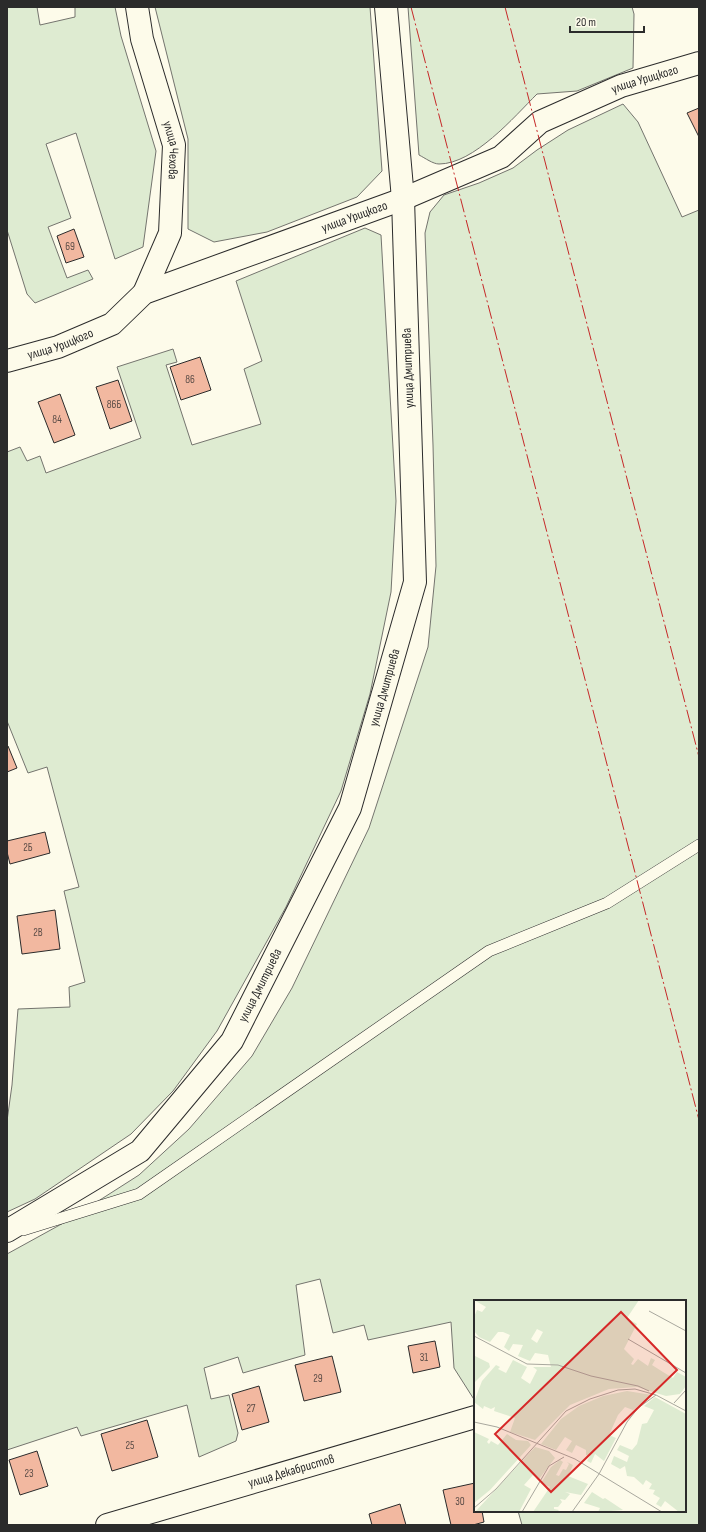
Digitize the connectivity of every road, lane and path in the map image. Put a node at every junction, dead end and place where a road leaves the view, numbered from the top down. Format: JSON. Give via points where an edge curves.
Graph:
{"nodes":[{"id":1,"x":137,"y":7,"type":"edge"},
{"id":2,"x":386,"y":7,"type":"edge"},
{"id":3,"x":699,"y":63,"type":"edge"},
{"id":4,"x":403,"y":199,"type":"junction"},
{"id":5,"x":144,"y":293,"type":"junction"},
{"id":6,"x":7,"y":361,"type":"edge"},
{"id":7,"x":699,"y":845,"type":"edge"},
{"id":8,"x":7,"y":1232,"type":"edge"},
{"id":9,"x":7,"y":1235,"type":"edge"},
{"id":10,"x":474,"y":1417,"type":"edge"},
{"id":11,"x":107,"y":1525,"type":"edge"}],
"edges":[{"from":1,"to":5,"type":"street","name":"улица Чехова","via":[[142,39],[174,145],[170,233]]},
{"from":2,"to":4,"type":"street","name":"улица Дмитриева"},
{"from":3,"to":4,"type":"street","name":"улица Урицкого","via":[[621,86],[540,122],[501,156]]},
{"from":4,"to":5,"type":"street","name":"улица Урицкого"},
{"from":4,"to":8,"type":"street","name":"улица Дмитриева","via":[[415,582],[350,808],[232,1041],[140,1151]]},
{"from":5,"to":6,"type":"street","name":"улица Урицкого","via":[[112,324],[58,347]]},
{"from":7,"to":9,"type":"lane","via":[[607,903],[489,951],[139,1194]]},
{"from":10,"to":11,"type":"street","name":"улица Декабристов"}]}
